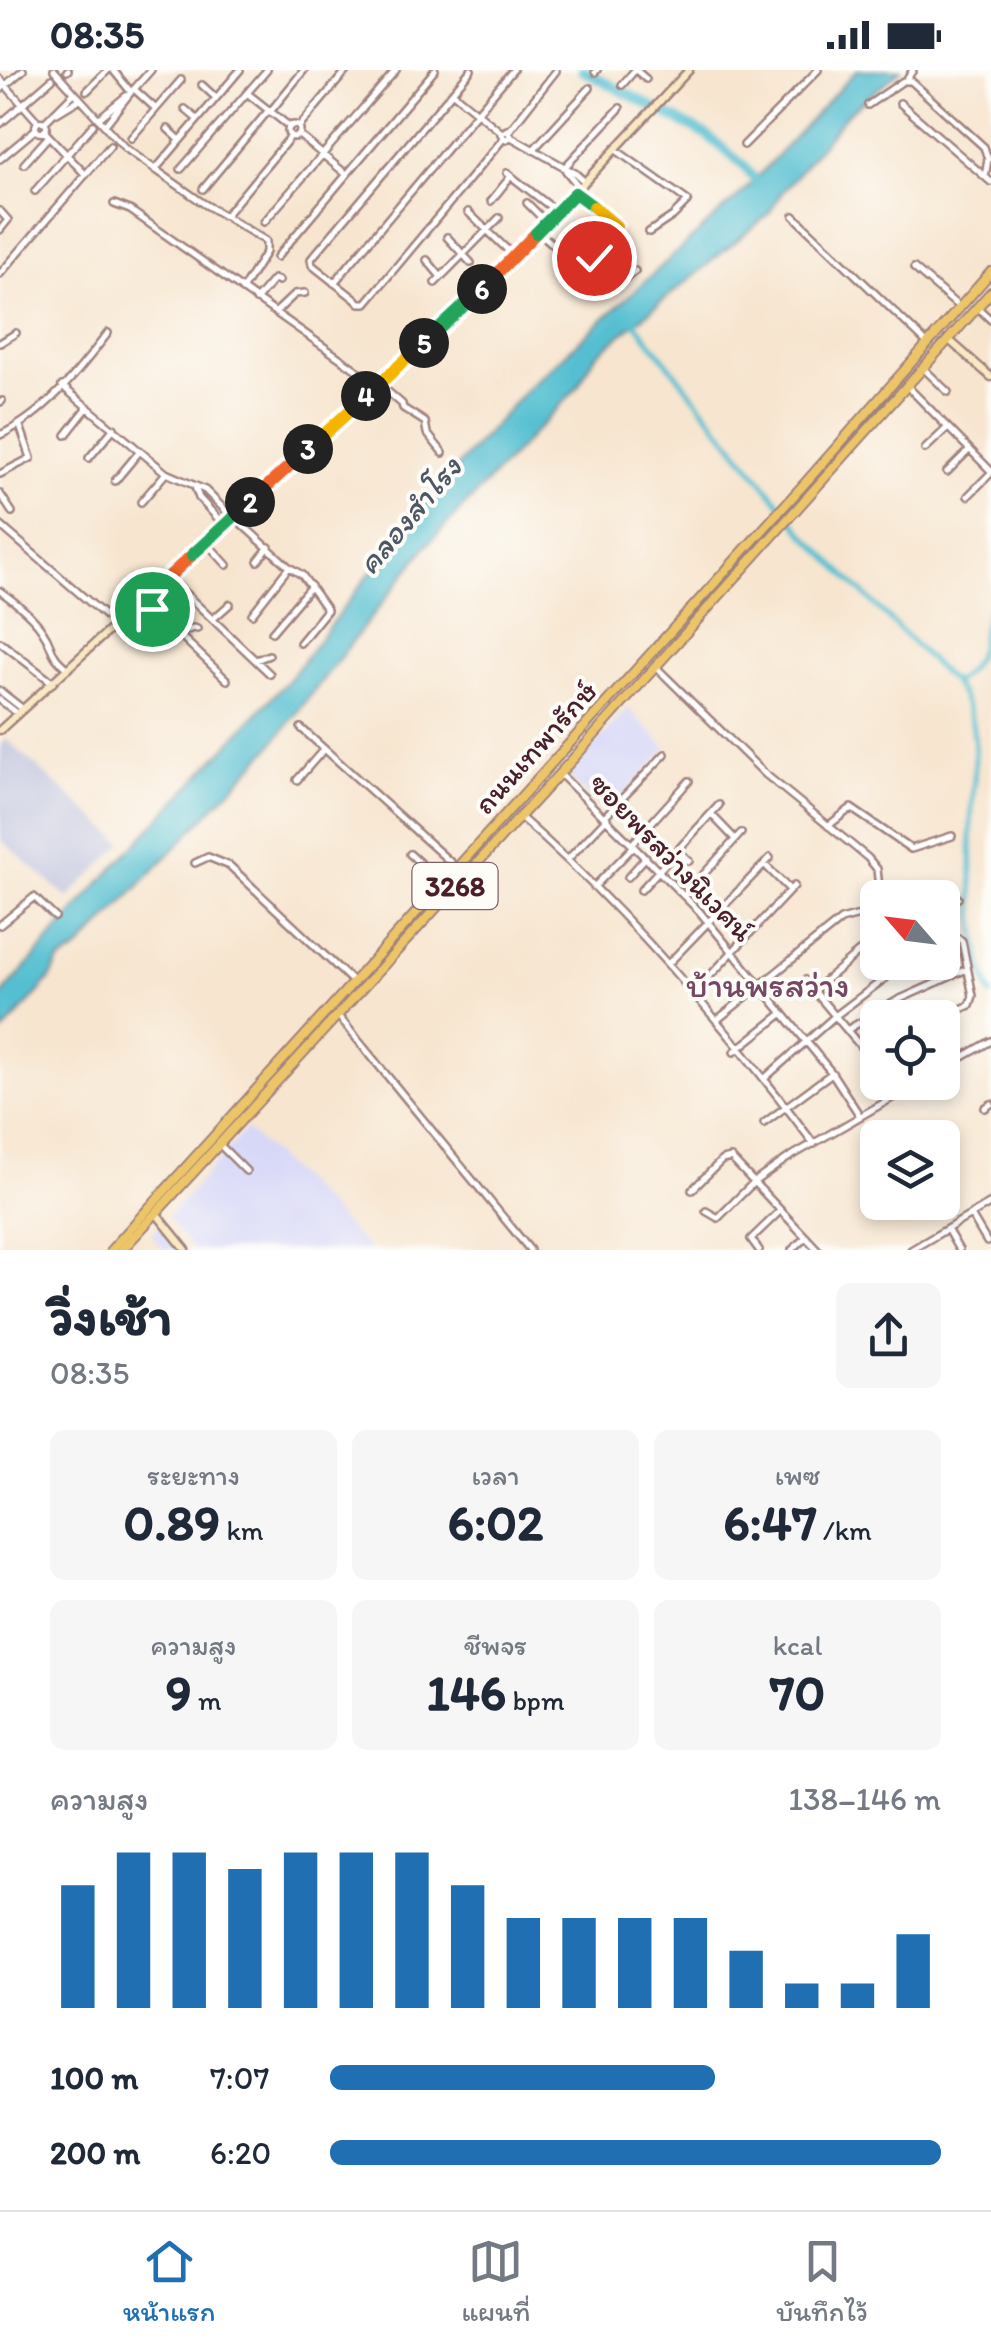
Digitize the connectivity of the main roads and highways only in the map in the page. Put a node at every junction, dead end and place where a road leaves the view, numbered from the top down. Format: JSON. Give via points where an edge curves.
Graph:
{"nodes":[{"id":1,"x":689,"y":70,"type":"edge"},
{"id":2,"x":991,"y":272,"type":"edge"},
{"id":3,"x":991,"y":292,"type":"edge"},
{"id":4,"x":948,"y":339,"type":"junction"},
{"id":5,"x":991,"y":377,"type":"edge"},
{"id":6,"x":0,"y":730,"type":"edge"},
{"id":7,"x":252,"y":1092,"type":"junction"},
{"id":8,"x":261,"y":1099,"type":"junction"},
{"id":9,"x":156,"y":1213,"type":"junction"},
{"id":10,"x":133,"y":1246,"type":"edge"},
{"id":11,"x":110,"y":1250,"type":"edge"},
{"id":12,"x":122,"y":1250,"type":"edge"},
{"id":13,"x":186,"y":1250,"type":"edge"}],
"edges":[{"from":1,"to":6,"type":"main road","via":[[514,257]]},
{"from":2,"to":7,"type":"main road","name":"ถนนเทพารักษ์","number":"3268"},
{"from":3,"to":4,"type":"main road","name":"ถนนเทพารักษ์","number":"3268"},
{"from":4,"to":5,"type":"main road"},
{"from":4,"to":8,"type":"main road","name":"ถนนเทพารักษ์","number":"3268"},
{"from":7,"to":8,"type":"main road"},
{"from":7,"to":11,"type":"main road","name":"ถนนเทพารักษ์","number":"3268"},
{"from":8,"to":9,"type":"main road","name":"ถนนเทพารักษ์","number":"3268"},
{"from":9,"to":10,"type":"main road","name":"ถนนเทพารักษ์","number":"3268"},
{"from":9,"to":13,"type":"main road"},
{"from":10,"to":12,"type":"main road","name":"ถนนเทพารักษ์","number":"3268"}]}
